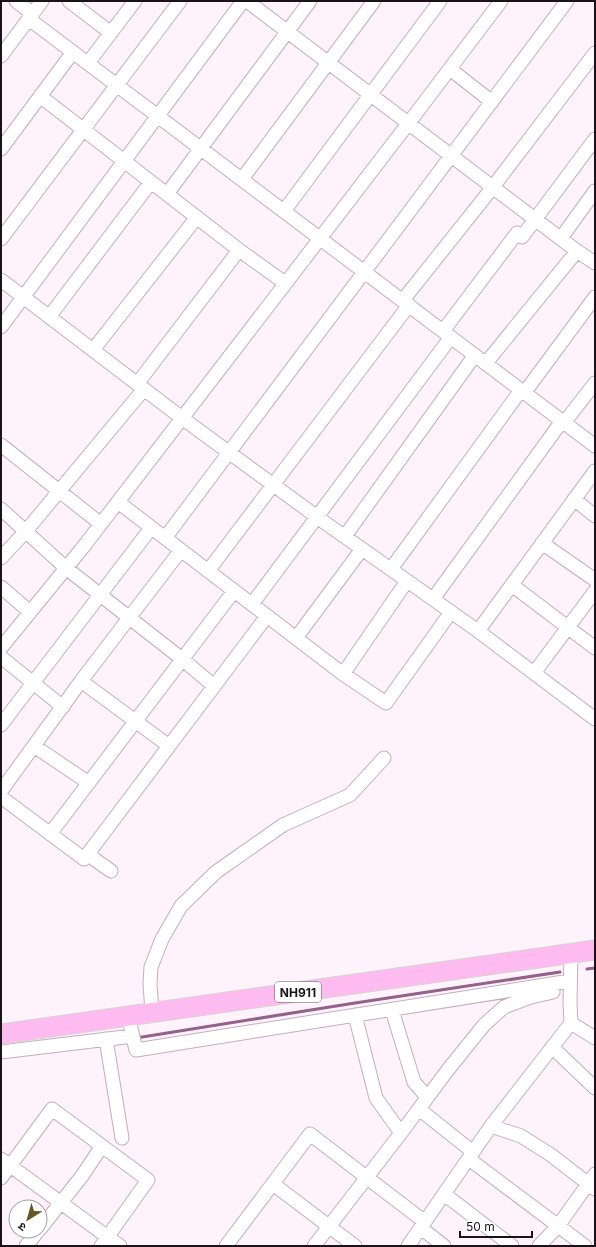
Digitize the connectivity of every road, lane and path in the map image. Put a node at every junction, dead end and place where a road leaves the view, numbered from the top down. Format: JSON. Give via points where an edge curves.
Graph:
{"nodes":[{"id":1,"x":16,"y":1,"type":"edge"},
{"id":2,"x":42,"y":1,"type":"edge"},
{"id":3,"x":69,"y":1,"type":"edge"},
{"id":4,"x":135,"y":1,"type":"edge"},
{"id":5,"x":180,"y":1,"type":"edge"},
{"id":6,"x":243,"y":1,"type":"edge"},
{"id":7,"x":247,"y":1,"type":"edge"},
{"id":8,"x":310,"y":1,"type":"edge"},
{"id":9,"x":374,"y":1,"type":"edge"},
{"id":10,"x":440,"y":1,"type":"edge"},
{"id":11,"x":567,"y":1,"type":"edge"},
{"id":12,"x":495,"y":3,"type":"edge"},
{"id":13,"x":31,"y":16,"type":"junction"},
{"id":14,"x":288,"y":31,"type":"junction"},
{"id":15,"x":110,"y":33,"type":"junction"},
{"id":16,"x":73,"y":52,"type":"junction"},
{"id":17,"x":595,"y":53,"type":"edge"},
{"id":18,"x":1,"y":56,"type":"edge"},
{"id":19,"x":328,"y":62,"type":"junction"},
{"id":20,"x":88,"y":63,"type":"junction"},
{"id":21,"x":450,"y":69,"type":"junction"},
{"id":22,"x":117,"y":85,"type":"junction"},
{"id":23,"x":370,"y":94,"type":"junction"},
{"id":24,"x":40,"y":96,"type":"junction"},
{"id":25,"x":492,"y":102,"type":"junction"},
{"id":26,"x":158,"y":116,"type":"junction"},
{"id":27,"x":408,"y":124,"type":"junction"},
{"id":28,"x":84,"y":129,"type":"junction"},
{"id":29,"x":595,"y":139,"type":"edge"},
{"id":30,"x":200,"y":148,"type":"junction"},
{"id":31,"x":1,"y":149,"type":"edge"},
{"id":32,"x":451,"y":155,"type":"junction"},
{"id":33,"x":124,"y":162,"type":"junction"},
{"id":34,"x":242,"y":179,"type":"junction"},
{"id":35,"x":151,"y":182,"type":"junction"},
{"id":36,"x":493,"y":187,"type":"junction"},
{"id":37,"x":595,"y":191,"type":"edge"},
{"id":38,"x":167,"y":194,"type":"junction"},
{"id":39,"x":284,"y":211,"type":"junction"},
{"id":40,"x":197,"y":217,"type":"junction"},
{"id":41,"x":535,"y":219,"type":"junction"},
{"id":42,"x":320,"y":238,"type":"junction"},
{"id":43,"x":561,"y":238,"type":"junction"},
{"id":44,"x":1,"y":239,"type":"edge"},
{"id":45,"x":239,"y":250,"type":"junction"},
{"id":46,"x":577,"y":251,"type":"junction"},
{"id":47,"x":595,"y":263,"type":"edge"},
{"id":48,"x":364,"y":271,"type":"junction"},
{"id":49,"x":1,"y":280,"type":"edge"},
{"id":50,"x":285,"y":283,"type":"junction"},
{"id":51,"x":595,"y":297,"type":"edge"},
{"id":52,"x":24,"y":298,"type":"junction"},
{"id":53,"x":406,"y":303,"type":"junction"},
{"id":54,"x":49,"y":317,"type":"junction"},
{"id":55,"x":1,"y":327,"type":"edge"},
{"id":56,"x":447,"y":334,"type":"junction"},
{"id":57,"x":93,"y":350,"type":"junction"},
{"id":58,"x":475,"y":355,"type":"junction"},
{"id":59,"x":486,"y":363,"type":"junction"},
{"id":60,"x":595,"y":383,"type":"edge"},
{"id":61,"x":141,"y":386,"type":"junction"},
{"id":62,"x":523,"y":391,"type":"junction"},
{"id":63,"x":182,"y":418,"type":"junction"},
{"id":64,"x":563,"y":422,"type":"junction"},
{"id":65,"x":1,"y":446,"type":"edge"},
{"id":66,"x":595,"y":446,"type":"edge"},
{"id":67,"x":229,"y":452,"type":"junction"},
{"id":68,"x":595,"y":471,"type":"edge"},
{"id":69,"x":274,"y":485,"type":"junction"},
{"id":70,"x":59,"y":492,"type":"junction"},
{"id":71,"x":574,"y":499,"type":"junction"},
{"id":72,"x":118,"y":502,"type":"junction"},
{"id":73,"x":1,"y":509,"type":"edge"},
{"id":74,"x":316,"y":516,"type":"junction"},
{"id":75,"x":595,"y":516,"type":"edge"},
{"id":76,"x":101,"y":524,"type":"junction"},
{"id":77,"x":151,"y":528,"type":"junction"},
{"id":78,"x":26,"y":531,"type":"junction"},
{"id":79,"x":345,"y":536,"type":"junction"},
{"id":80,"x":164,"y":538,"type":"junction"},
{"id":81,"x":542,"y":543,"type":"junction"},
{"id":82,"x":362,"y":549,"type":"junction"},
{"id":83,"x":180,"y":550,"type":"junction"},
{"id":84,"x":1,"y":558,"type":"edge"},
{"id":85,"x":66,"y":568,"type":"junction"},
{"id":86,"x":391,"y":569,"type":"junction"},
{"id":87,"x":208,"y":571,"type":"junction"},
{"id":88,"x":595,"y":580,"type":"edge"},
{"id":89,"x":407,"y":581,"type":"junction"},
{"id":90,"x":512,"y":585,"type":"junction"},
{"id":91,"x":1,"y":587,"type":"edge"},
{"id":92,"x":234,"y":591,"type":"junction"},
{"id":93,"x":595,"y":591,"type":"edge"},
{"id":94,"x":100,"y":594,"type":"junction"},
{"id":95,"x":433,"y":599,"type":"junction"},
{"id":96,"x":252,"y":604,"type":"junction"},
{"id":97,"x":30,"y":612,"type":"junction"},
{"id":98,"x":451,"y":612,"type":"junction"},
{"id":99,"x":267,"y":616,"type":"junction"},
{"id":100,"x":129,"y":618,"type":"junction"},
{"id":101,"x":568,"y":627,"type":"junction"},
{"id":102,"x":478,"y":632,"type":"junction"},
{"id":103,"x":296,"y":638,"type":"junction"},
{"id":104,"x":1,"y":648,"type":"edge"},
{"id":105,"x":595,"y":648,"type":"edge"},
{"id":106,"x":1,"y":657,"type":"edge"},
{"id":107,"x":182,"y":659,"type":"junction"},
{"id":108,"x":534,"y":673,"type":"junction"},
{"id":109,"x":343,"y":674,"type":"junction"},
{"id":110,"x":32,"y":682,"type":"junction"},
{"id":111,"x":81,"y":682,"type":"junction"},
{"id":112,"x":214,"y":686,"type":"junction"},
{"id":113,"x":63,"y":707,"type":"junction"},
{"id":114,"x":595,"y":718,"type":"edge"},
{"id":115,"x":135,"y":722,"type":"junction"},
{"id":116,"x":1,"y":725,"type":"edge"},
{"id":117,"x":34,"y":746,"type":"junction"},
{"id":118,"x":169,"y":746,"type":"junction"},
{"id":119,"x":384,"y":758,"type":"dead end"},
{"id":120,"x":88,"y":783,"type":"junction"},
{"id":121,"x":1,"y":791,"type":"edge"},
{"id":122,"x":1,"y":797,"type":"edge"},
{"id":123,"x":50,"y":834,"type":"junction"},
{"id":124,"x":89,"y":853,"type":"junction"},
{"id":125,"x":111,"y":871,"type":"dead end"},
{"id":126,"x":595,"y":950,"type":"edge"},
{"id":127,"x":571,"y":953,"type":"junction"},
{"id":128,"x":570,"y":985,"type":"junction"},
{"id":129,"x":392,"y":1010,"type":"junction"},
{"id":130,"x":152,"y":1012,"type":"junction"},
{"id":131,"x":128,"y":1015,"type":"junction"},
{"id":132,"x":355,"y":1015,"type":"junction"},
{"id":133,"x":571,"y":1022,"type":"junction"},
{"id":134,"x":1,"y":1034,"type":"edge"},
{"id":135,"x":133,"y":1036,"type":"junction"},
{"id":136,"x":595,"y":1038,"type":"edge"},
{"id":137,"x":106,"y":1039,"type":"junction"},
{"id":138,"x":552,"y":1047,"type":"junction"},
{"id":139,"x":1,"y":1052,"type":"edge"},
{"id":140,"x":595,"y":1088,"type":"edge"},
{"id":141,"x":428,"y":1097,"type":"junction"},
{"id":142,"x":419,"y":1109,"type":"junction"},
{"id":143,"x":491,"y":1126,"type":"junction"},
{"id":144,"x":401,"y":1134,"type":"junction"},
{"id":145,"x":122,"y":1138,"type":"dead end"},
{"id":146,"x":102,"y":1146,"type":"junction"},
{"id":147,"x":471,"y":1156,"type":"junction"},
{"id":148,"x":6,"y":1162,"type":"edge"},
{"id":149,"x":1,"y":1178,"type":"edge"},
{"id":150,"x":367,"y":1178,"type":"junction"},
{"id":151,"x":592,"y":1182,"type":"edge"},
{"id":152,"x":273,"y":1184,"type":"junction"},
{"id":153,"x":444,"y":1194,"type":"junction"},
{"id":154,"x":61,"y":1202,"type":"junction"},
{"id":155,"x":48,"y":1219,"type":"edge"},
{"id":156,"x":423,"y":1225,"type":"junction"},
{"id":157,"x":329,"y":1226,"type":"junction"},
{"id":158,"x":558,"y":1226,"type":"junction"},
{"id":159,"x":104,"y":1241,"type":"edge"},
{"id":160,"x":120,"y":1246,"type":"edge"},
{"id":161,"x":228,"y":1246,"type":"edge"},
{"id":162,"x":314,"y":1246,"type":"edge"},
{"id":163,"x":355,"y":1246,"type":"edge"},
{"id":164,"x":408,"y":1246,"type":"edge"},
{"id":165,"x":444,"y":1246,"type":"edge"},
{"id":166,"x":512,"y":1246,"type":"edge"},
{"id":167,"x":539,"y":1246,"type":"edge"},
{"id":168,"x":585,"y":1246,"type":"edge"}],
"edges":[{"from":1,"to":13,"type":"street"},
{"from":2,"to":13,"type":"street"},
{"from":3,"to":15,"type":"street"},
{"from":4,"to":15,"type":"street"},
{"from":5,"to":22,"type":"street"},
{"from":6,"to":26,"type":"street"},
{"from":7,"to":14,"type":"street"},
{"from":8,"to":14,"type":"street"},
{"from":9,"to":19,"type":"street"},
{"from":10,"to":23,"type":"street"},
{"from":11,"to":25,"type":"street"},
{"from":12,"to":21,"type":"street"},
{"from":13,"to":16,"type":"street"},
{"from":13,"to":18,"type":"street"},
{"from":14,"to":19,"type":"street"},
{"from":14,"to":30,"type":"street"},
{"from":15,"to":20,"type":"street"},
{"from":16,"to":20,"type":"street"},
{"from":16,"to":24,"type":"street"},
{"from":17,"to":36,"type":"street"},
{"from":19,"to":23,"type":"street"},
{"from":19,"to":34,"type":"street"},
{"from":20,"to":22,"type":"street"},
{"from":21,"to":25,"type":"street"},
{"from":21,"to":27,"type":"street"},
{"from":22,"to":26,"type":"street"},
{"from":22,"to":28,"type":"street"},
{"from":23,"to":27,"type":"street"},
{"from":23,"to":39,"type":"street"},
{"from":24,"to":28,"type":"street"},
{"from":24,"to":31,"type":"street"},
{"from":25,"to":32,"type":"street"},
{"from":26,"to":30,"type":"street"},
{"from":26,"to":33,"type":"street"},
{"from":27,"to":32,"type":"street"},
{"from":27,"to":42,"type":"street"},
{"from":28,"to":33,"type":"street"},
{"from":28,"to":44,"type":"street"},
{"from":29,"to":41,"type":"street"},
{"from":30,"to":34,"type":"street"},
{"from":30,"to":38,"type":"street"},
{"from":32,"to":36,"type":"street"},
{"from":32,"to":48,"type":"street"},
{"from":33,"to":35,"type":"street"},
{"from":33,"to":52,"type":"street"},
{"from":34,"to":39,"type":"street"},
{"from":35,"to":38,"type":"street"},
{"from":35,"to":54,"type":"street"},
{"from":36,"to":41,"type":"street"},
{"from":36,"to":53,"type":"street"},
{"from":37,"to":43,"type":"street"},
{"from":38,"to":40,"type":"street"},
{"from":39,"to":42,"type":"street"},
{"from":40,"to":45,"type":"street"},
{"from":40,"to":57,"type":"street"},
{"from":41,"to":43,"type":"street"},
{"from":41,"to":56,"type":"street","via":[[522,237],[517,233]]},
{"from":42,"to":48,"type":"street"},
{"from":42,"to":50,"type":"street"},
{"from":43,"to":46,"type":"street"},
{"from":45,"to":50,"type":"street"},
{"from":45,"to":61,"type":"street"},
{"from":46,"to":47,"type":"street"},
{"from":46,"to":59,"type":"street"},
{"from":48,"to":53,"type":"street"},
{"from":48,"to":67,"type":"street"},
{"from":49,"to":52,"type":"street"},
{"from":50,"to":63,"type":"street"},
{"from":51,"to":62,"type":"street"},
{"from":52,"to":54,"type":"street"},
{"from":52,"to":55,"type":"street"},
{"from":53,"to":56,"type":"street"},
{"from":53,"to":69,"type":"street"},
{"from":54,"to":57,"type":"street"},
{"from":56,"to":58,"type":"street"},
{"from":56,"to":74,"type":"street"},
{"from":57,"to":61,"type":"street"},
{"from":58,"to":59,"type":"street"},
{"from":58,"to":79,"type":"street"},
{"from":59,"to":62,"type":"street"},
{"from":60,"to":64,"type":"street"},
{"from":61,"to":63,"type":"street"},
{"from":61,"to":70,"type":"street"},
{"from":62,"to":64,"type":"street"},
{"from":62,"to":86,"type":"street"},
{"from":63,"to":67,"type":"street"},
{"from":63,"to":72,"type":"street"},
{"from":64,"to":66,"type":"street"},
{"from":64,"to":95,"type":"street"},
{"from":65,"to":70,"type":"street"},
{"from":67,"to":69,"type":"street"},
{"from":67,"to":80,"type":"street"},
{"from":68,"to":71,"type":"street"},
{"from":69,"to":74,"type":"street"},
{"from":69,"to":87,"type":"street"},
{"from":70,"to":76,"type":"street"},
{"from":70,"to":78,"type":"street"},
{"from":71,"to":75,"type":"street"},
{"from":71,"to":81,"type":"street"},
{"from":72,"to":76,"type":"street"},
{"from":72,"to":77,"type":"street"},
{"from":73,"to":78,"type":"street"},
{"from":74,"to":79,"type":"street"},
{"from":74,"to":96,"type":"street"},
{"from":76,"to":85,"type":"street"},
{"from":77,"to":80,"type":"street"},
{"from":77,"to":94,"type":"street"},
{"from":78,"to":84,"type":"street"},
{"from":78,"to":85,"type":"street"},
{"from":79,"to":82,"type":"street"},
{"from":80,"to":83,"type":"street"},
{"from":81,"to":88,"type":"street"},
{"from":81,"to":90,"type":"street"},
{"from":82,"to":86,"type":"street"},
{"from":82,"to":103,"type":"street"},
{"from":83,"to":87,"type":"street"},
{"from":83,"to":100,"type":"street"},
{"from":85,"to":94,"type":"street"},
{"from":85,"to":97,"type":"street"},
{"from":86,"to":89,"type":"street"},
{"from":87,"to":92,"type":"street"},
{"from":89,"to":95,"type":"street"},
{"from":89,"to":109,"type":"street"},
{"from":90,"to":101,"type":"street"},
{"from":90,"to":102,"type":"street"},
{"from":91,"to":97,"type":"street"},
{"from":92,"to":96,"type":"street"},
{"from":92,"to":107,"type":"street"},
{"from":93,"to":101,"type":"street"},
{"from":94,"to":100,"type":"street"},
{"from":94,"to":110,"type":"street"},
{"from":95,"to":98,"type":"street"},
{"from":96,"to":99,"type":"street"},
{"from":97,"to":104,"type":"street"},
{"from":98,"to":102,"type":"street"},
{"from":98,"to":109,"type":"street","via":[[386,704]]},
{"from":99,"to":103,"type":"street"},
{"from":99,"to":112,"type":"street"},
{"from":100,"to":107,"type":"street"},
{"from":100,"to":111,"type":"street"},
{"from":101,"to":105,"type":"street"},
{"from":101,"to":108,"type":"street"},
{"from":102,"to":108,"type":"street"},
{"from":103,"to":109,"type":"street"},
{"from":106,"to":110,"type":"street"},
{"from":107,"to":112,"type":"street"},
{"from":107,"to":115,"type":"street"},
{"from":108,"to":114,"type":"street"},
{"from":110,"to":113,"type":"street"},
{"from":110,"to":116,"type":"street"},
{"from":111,"to":113,"type":"street"},
{"from":111,"to":115,"type":"street"},
{"from":112,"to":118,"type":"street"},
{"from":113,"to":117,"type":"street"},
{"from":115,"to":118,"type":"street"},
{"from":115,"to":120,"type":"street"},
{"from":117,"to":120,"type":"street"},
{"from":117,"to":121,"type":"street"},
{"from":118,"to":124,"type":"street"},
{"from":119,"to":130,"type":"street","via":[[350,795],[283,825],[216,872],[181,906],[162,939],[151,967]]},
{"from":120,"to":123,"type":"street"},
{"from":122,"to":123,"type":"street"},
{"from":123,"to":124,"type":"street","via":[[84,859]]},
{"from":124,"to":125,"type":"street"},
{"from":126,"to":127,"type":"highway","number":"NH911"},
{"from":127,"to":128,"type":"street"},
{"from":127,"to":130,"type":"highway","number":"NH911"},
{"from":128,"to":129,"type":"street"},
{"from":128,"to":133,"type":"street"},
{"from":128,"to":141,"type":"street","via":[[504,1007],[484,1026]]},
{"from":129,"to":132,"type":"street"},
{"from":129,"to":141,"type":"street","via":[[414,1082]]},
{"from":130,"to":131,"type":"highway","number":"NH911"},
{"from":131,"to":134,"type":"highway","number":"NH911"},
{"from":131,"to":135,"type":"street"},
{"from":132,"to":135,"type":"street","via":[[136,1050]]},
{"from":132,"to":144,"type":"street","via":[[376,1098]]},
{"from":133,"to":136,"type":"street"},
{"from":133,"to":138,"type":"street"},
{"from":135,"to":137,"type":"street"},
{"from":137,"to":139,"type":"street"},
{"from":137,"to":145,"type":"street"},
{"from":138,"to":140,"type":"street"},
{"from":138,"to":143,"type":"street"},
{"from":141,"to":142,"type":"street"},
{"from":142,"to":144,"type":"street"},
{"from":142,"to":147,"type":"street"},
{"from":143,"to":147,"type":"street"},
{"from":143,"to":151,"type":"street","via":[[521,1136]]},
{"from":144,"to":150,"type":"street"},
{"from":146,"to":148,"type":"street","via":[[52,1110]]},
{"from":146,"to":154,"type":"street"},
{"from":146,"to":159,"type":"street","via":[[148,1180]]},
{"from":147,"to":153,"type":"street"},
{"from":147,"to":158,"type":"street"},
{"from":148,"to":149,"type":"street"},
{"from":148,"to":154,"type":"street"},
{"from":150,"to":152,"type":"street","via":[[310,1134]]},
{"from":150,"to":156,"type":"street"},
{"from":150,"to":157,"type":"street"},
{"from":151,"to":158,"type":"street"},
{"from":152,"to":157,"type":"street"},
{"from":152,"to":161,"type":"street"},
{"from":153,"to":156,"type":"street"},
{"from":153,"to":166,"type":"street"},
{"from":154,"to":155,"type":"street"},
{"from":154,"to":159,"type":"street"},
{"from":156,"to":164,"type":"street"},
{"from":156,"to":165,"type":"street"},
{"from":157,"to":162,"type":"street"},
{"from":157,"to":163,"type":"street"},
{"from":158,"to":167,"type":"street"},
{"from":158,"to":168,"type":"street"},
{"from":159,"to":160,"type":"street"}]}
